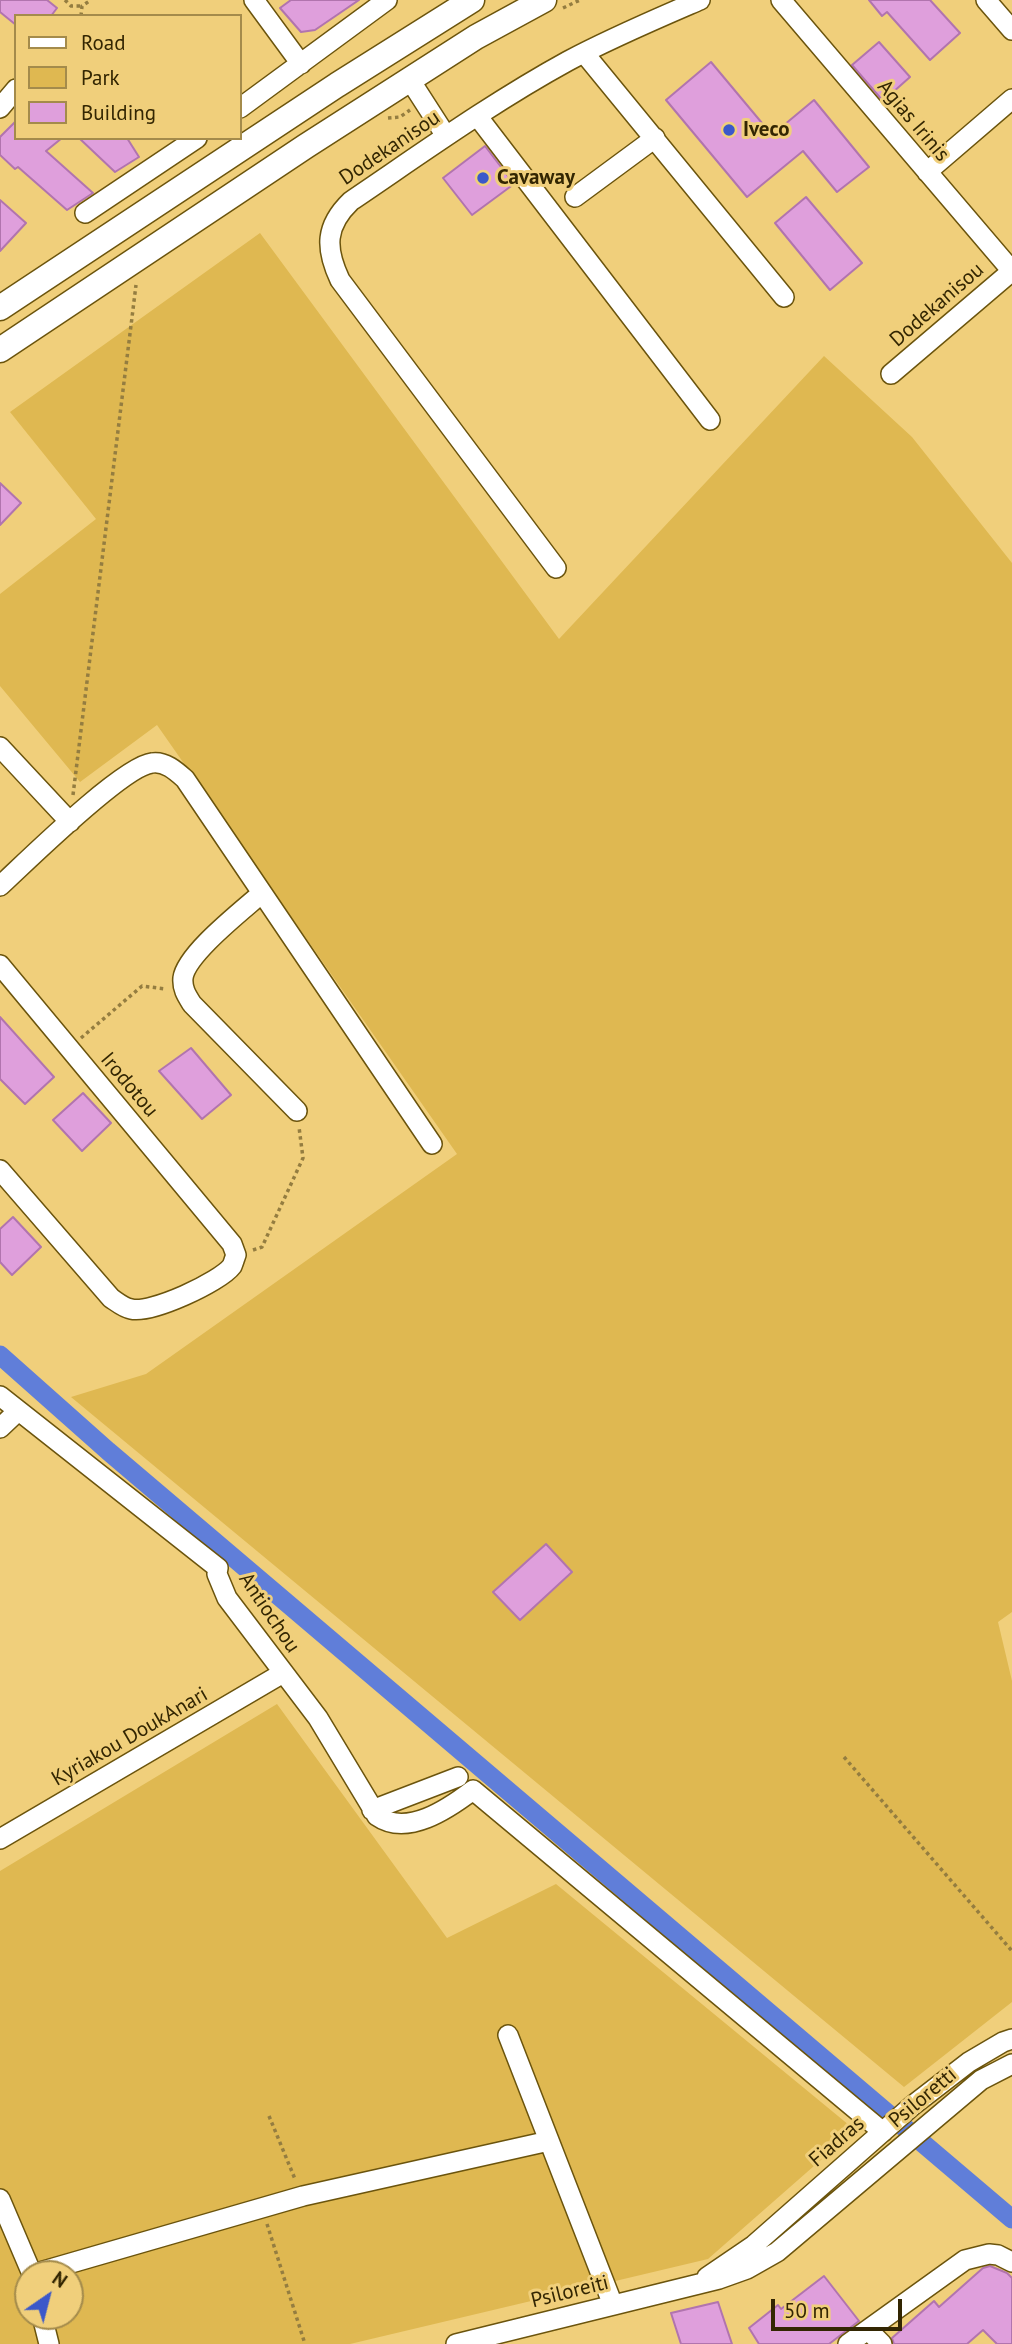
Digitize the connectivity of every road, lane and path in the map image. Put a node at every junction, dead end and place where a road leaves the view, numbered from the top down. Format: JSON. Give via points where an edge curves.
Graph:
{"nodes":[{"id":1,"x":65,"y":0,"type":"edge"},
{"id":2,"x":91,"y":0,"type":"edge"},
{"id":3,"x":254,"y":0,"type":"edge"},
{"id":4,"x":387,"y":0,"type":"edge"},
{"id":5,"x":472,"y":0,"type":"edge"},
{"id":6,"x":544,"y":0,"type":"edge"},
{"id":7,"x":700,"y":0,"type":"edge"},
{"id":8,"x":781,"y":0,"type":"edge"},
{"id":9,"x":986,"y":0,"type":"edge"},
{"id":10,"x":82,"y":6,"type":"junction"},
{"id":11,"x":81,"y":14,"type":"edge"},
{"id":12,"x":1012,"y":30,"type":"edge"},
{"id":13,"x":584,"y":52,"type":"junction"},
{"id":14,"x":302,"y":64,"type":"junction"},
{"id":15,"x":410,"y":80,"type":"junction"},
{"id":16,"x":14,"y":91,"type":"edge"},
{"id":17,"x":1012,"y":99,"type":"edge"},
{"id":18,"x":242,"y":107,"type":"edge"},
{"id":19,"x":0,"y":108,"type":"edge"},
{"id":20,"x":478,"y":117,"type":"junction"},
{"id":21,"x":446,"y":136,"type":"junction"},
{"id":22,"x":655,"y":138,"type":"junction"},
{"id":23,"x":174,"y":145,"type":"edge"},
{"id":24,"x":927,"y":172,"type":"junction"},
{"id":25,"x":575,"y":197,"type":"dead end"},
{"id":26,"x":85,"y":213,"type":"dead end"},
{"id":27,"x":139,"y":258,"type":"junction"},
{"id":28,"x":1012,"y":271,"type":"edge"},
{"id":29,"x":784,"y":297,"type":"dead end"},
{"id":30,"x":0,"y":308,"type":"edge"},
{"id":31,"x":0,"y":350,"type":"edge"},
{"id":32,"x":891,"y":374,"type":"dead end"},
{"id":33,"x":710,"y":420,"type":"dead end"},
{"id":34,"x":556,"y":568,"type":"dead end"},
{"id":35,"x":0,"y":747,"type":"edge"},
{"id":36,"x":70,"y":822,"type":"junction"},
{"id":37,"x":0,"y":886,"type":"edge"},
{"id":38,"x":262,"y":893,"type":"junction"},
{"id":39,"x":0,"y":965,"type":"edge"},
{"id":40,"x":184,"y":991,"type":"junction"},
{"id":41,"x":69,"y":1048,"type":"junction"},
{"id":42,"x":296,"y":1111,"type":"joint"},
{"id":43,"x":432,"y":1144,"type":"dead end"},
{"id":44,"x":0,"y":1170,"type":"edge"},
{"id":45,"x":236,"y":1255,"type":"junction"},
{"id":46,"x":0,"y":1396,"type":"edge"},
{"id":47,"x":18,"y":1411,"type":"junction"},
{"id":48,"x":0,"y":1428,"type":"edge"},
{"id":49,"x":283,"y":1673,"type":"junction"},
{"id":50,"x":844,"y":1758,"type":"dead end"},
{"id":51,"x":0,"y":1839,"type":"edge"},
{"id":52,"x":1012,"y":1951,"type":"edge"},
{"id":53,"x":508,"y":2035,"type":"dead end"},
{"id":54,"x":1012,"y":2039,"type":"edge"},
{"id":55,"x":1012,"y":2064,"type":"edge"},
{"id":56,"x":269,"y":2116,"type":"dead end"},
{"id":57,"x":887,"y":2129,"type":"junction"},
{"id":58,"x":549,"y":2141,"type":"junction"},
{"id":59,"x":303,"y":2196,"type":"junction"},
{"id":60,"x":0,"y":2199,"type":"edge"},
{"id":61,"x":262,"y":2208,"type":"junction"},
{"id":62,"x":26,"y":2260,"type":"edge"},
{"id":63,"x":81,"y":2260,"type":"edge"},
{"id":64,"x":1012,"y":2262,"type":"edge"},
{"id":65,"x":695,"y":2285,"type":"junction"},
{"id":66,"x":613,"y":2305,"type":"junction"},
{"id":67,"x":875,"y":2337,"type":"edge"},
{"id":68,"x":478,"y":2341,"type":"edge"},
{"id":69,"x":305,"y":2344,"type":"edge"},
{"id":70,"x":456,"y":2344,"type":"edge"},
{"id":71,"x":848,"y":2344,"type":"edge"}],
"edges":[{"from":1,"to":10,"type":"path","via":[[71,6]]},
{"from":2,"to":10,"type":"path"},
{"from":3,"to":14,"type":"street"},
{"from":4,"to":14,"type":"street"},
{"from":5,"to":30,"type":"main road"},
{"from":6,"to":15,"type":"main road"},
{"from":7,"to":13,"type":"street","name":"Dodekanisou"},
{"from":8,"to":24,"type":"street","name":"Agias Irinis"},
{"from":9,"to":12,"type":"street"},
{"from":10,"to":11,"type":"path"},
{"from":13,"to":20,"type":"street","name":"Dodekanisou"},
{"from":13,"to":22,"type":"street"},
{"from":14,"to":18,"type":"street"},
{"from":15,"to":21,"type":"street"},
{"from":15,"to":27,"type":"main road"},
{"from":16,"to":19,"type":"street"},
{"from":17,"to":24,"type":"street"},
{"from":20,"to":21,"type":"street","name":"Dodekanisou"},
{"from":20,"to":33,"type":"street"},
{"from":21,"to":34,"type":"street","name":"Dodekanisou","via":[[341,211],[331,231],[332,261],[340,279]]},
{"from":22,"to":25,"type":"street"},
{"from":22,"to":29,"type":"street"},
{"from":23,"to":26,"type":"street"},
{"from":24,"to":28,"type":"street","name":"Agias Irinis"},
{"from":27,"to":31,"type":"main road"},
{"from":27,"to":36,"type":"path"},
{"from":28,"to":32,"type":"street","name":"Dodekanisou"},
{"from":35,"to":36,"type":"street"},
{"from":36,"to":37,"type":"street"},
{"from":36,"to":38,"type":"street","via":[[143,765],[166,765],[185,779]]},
{"from":38,"to":40,"type":"street","via":[[190,960]]},
{"from":38,"to":43,"type":"street"},
{"from":39,"to":41,"type":"street","name":"Irodotou"},
{"from":40,"to":41,"type":"path","via":[[142,986]]},
{"from":40,"to":42,"type":"street"},
{"from":41,"to":45,"type":"street","name":"Irodotou","via":[[232,1244]]},
{"from":42,"to":45,"type":"path","via":[[303,1158],[262,1247]]},
{"from":44,"to":45,"type":"street","via":[[111,1298],[130,1309],[165,1305],[223,1274]]},
{"from":46,"to":47,"type":"street","name":"Antiochou"},
{"from":47,"to":48,"type":"street"},
{"from":47,"to":49,"type":"street","name":"Antiochou","via":[[218,1568],[227,1598]]},
{"from":49,"to":51,"type":"street","name":"Kyriakou DoukAnari"},
{"from":49,"to":57,"type":"street","name":"Antiochou","via":[[324,1727],[377,1816],[393,1824],[412,1822],[436,1813],[466,1783]]},
{"from":50,"to":52,"type":"path"},
{"from":53,"to":58,"type":"street"},
{"from":54,"to":57,"type":"street","name":"Fiadras","via":[[969,2063]]},
{"from":55,"to":65,"type":"street","name":"Psiloretti","via":[[981,2080],[930,2120],[777,2252],[735,2274]]},
{"from":56,"to":59,"type":"path"},
{"from":57,"to":65,"type":"street","name":"Fiadras","via":[[754,2245]]},
{"from":58,"to":59,"type":"street"},
{"from":58,"to":66,"type":"street"},
{"from":59,"to":61,"type":"street"},
{"from":60,"to":62,"type":"street"},
{"from":61,"to":63,"type":"street"},
{"from":61,"to":69,"type":"path"},
{"from":64,"to":67,"type":"street","via":[[989,2254],[965,2260]]},
{"from":65,"to":66,"type":"street","name":"Psiloreiti"},
{"from":66,"to":68,"type":"street","name":"Psiloreiti"},
{"from":67,"to":71,"type":"street"},
{"from":68,"to":70,"type":"street","name":"Psiloreiti"}]}
